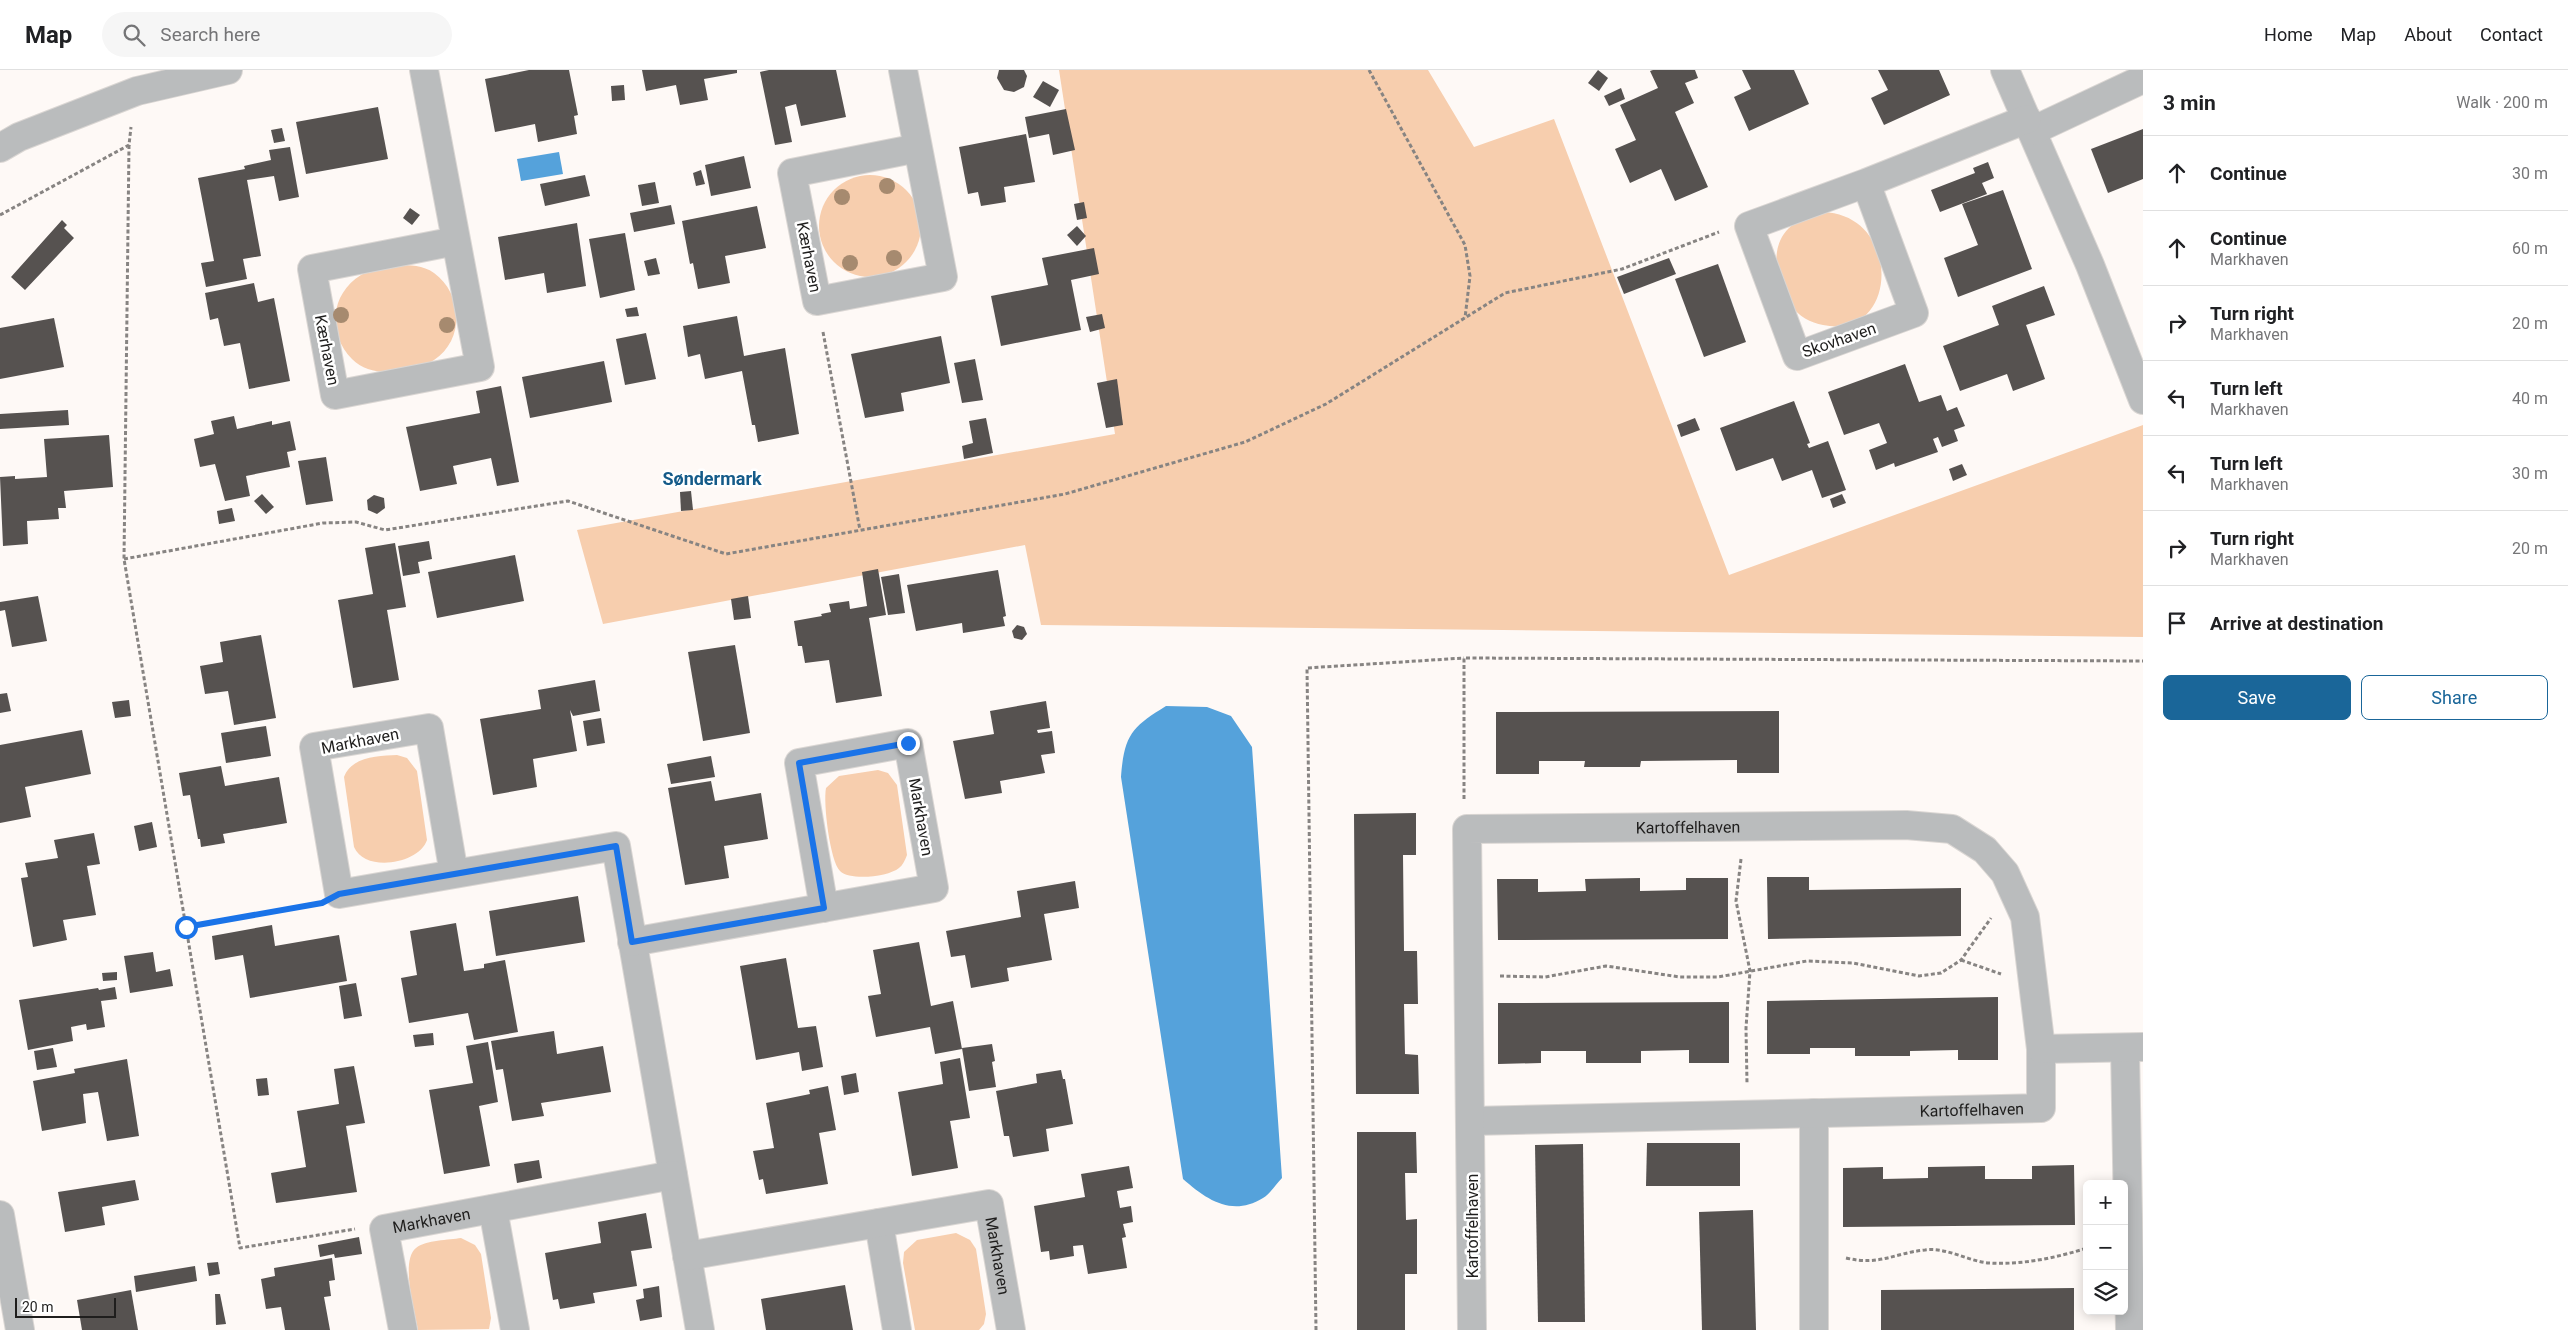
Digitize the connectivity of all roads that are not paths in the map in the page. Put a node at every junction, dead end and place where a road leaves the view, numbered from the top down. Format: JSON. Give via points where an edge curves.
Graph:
{"nodes":[{"id":1,"x":228,"y":70,"type":"edge"},
{"id":2,"x":424,"y":70,"type":"edge"},
{"id":3,"x":903,"y":70,"type":"edge"},
{"id":4,"x":2005,"y":70,"type":"edge"},
{"id":5,"x":2143,"y":79,"type":"edge"},
{"id":6,"x":2030,"y":125,"type":"junction"},
{"id":7,"x":0,"y":148,"type":"edge"},
{"id":8,"x":918,"y":148,"type":"junction"},
{"id":9,"x":1866,"y":183,"type":"junction"},
{"id":10,"x":456,"y":241,"type":"junction"},
{"id":11,"x":2143,"y":400,"type":"edge"},
{"id":12,"x":454,"y":874,"type":"junction"},
{"id":13,"x":824,"y":908,"type":"junction"},
{"id":14,"x":632,"y":942,"type":"junction"},
{"id":15,"x":2134,"y":1048,"type":"edge"},
{"id":16,"x":2041,"y":1049,"type":"junction"},
{"id":17,"x":1814,"y":1113,"type":"junction"},
{"id":18,"x":1472,"y":1121,"type":"junction"},
{"id":19,"x":673,"y":1174,"type":"junction"},
{"id":20,"x":493,"y":1209,"type":"junction"},
{"id":21,"x":0,"y":1215,"type":"edge"},
{"id":22,"x":879,"y":1223,"type":"junction"},
{"id":23,"x":687,"y":1256,"type":"junction"},
{"id":24,"x":20,"y":1330,"type":"edge"},
{"id":25,"x":403,"y":1330,"type":"edge"},
{"id":26,"x":515,"y":1330,"type":"edge"},
{"id":27,"x":700,"y":1330,"type":"edge"},
{"id":28,"x":897,"y":1330,"type":"edge"},
{"id":29,"x":1011,"y":1330,"type":"edge"},
{"id":30,"x":1472,"y":1330,"type":"edge"},
{"id":31,"x":1814,"y":1330,"type":"edge"},
{"id":32,"x":2130,"y":1330,"type":"edge"}],
"edges":[{"from":1,"to":7,"type":"street","via":[[137,91],[19,137]]},
{"from":2,"to":10,"type":"street","name":"Kærhaven"},
{"from":3,"to":8,"type":"street","name":"Kærhaven"},
{"from":4,"to":6,"type":"street"},
{"from":5,"to":6,"type":"street"},
{"from":6,"to":9,"type":"street"},
{"from":6,"to":11,"type":"street"},
{"from":8,"to":8,"type":"street","name":"Kærhaven","via":[[943,277],[817,301],[792,173]]},
{"from":9,"to":9,"type":"street","name":"Skovhaven","via":[[1749,226],[1797,356],[1914,313]]},
{"from":10,"to":10,"type":"street","name":"Kærhaven","via":[[480,366],[335,394],[312,269]]},
{"from":12,"to":12,"type":"street","name":"Markhaven","via":[[339,894],[314,748],[429,728]]},
{"from":12,"to":14,"type":"street","via":[[616,846]]},
{"from":13,"to":13,"type":"street","name":"Markhaven","via":[[934,888],[908,743],[799,763]]},
{"from":13,"to":14,"type":"street","name":"Markhaven"},
{"from":14,"to":19,"type":"street"},
{"from":15,"to":16,"type":"street"},
{"from":15,"to":32,"type":"street"},
{"from":16,"to":17,"type":"street","name":"Kartoffelhaven","via":[[2042,1108]]},
{"from":16,"to":18,"type":"street","name":"Kartoffelhaven","via":[[2025,917],[2006,874],[1985,850],[1952,829],[1906,825],[1467,829]]},
{"from":17,"to":18,"type":"street","name":"Kartoffelhaven"},
{"from":17,"to":31,"type":"street"},
{"from":18,"to":30,"type":"street","name":"Kartoffelhaven"},
{"from":19,"to":20,"type":"street","name":"Markhaven"},
{"from":19,"to":23,"type":"street"},
{"from":20,"to":25,"type":"street","name":"Markhaven","via":[[384,1229]]},
{"from":20,"to":26,"type":"street","name":"Markhaven"},
{"from":21,"to":24,"type":"street"},
{"from":22,"to":23,"type":"street","name":"Markhaven"},
{"from":22,"to":28,"type":"street"},
{"from":22,"to":29,"type":"street","name":"Markhaven","via":[[989,1204]]},
{"from":23,"to":27,"type":"street"}]}
